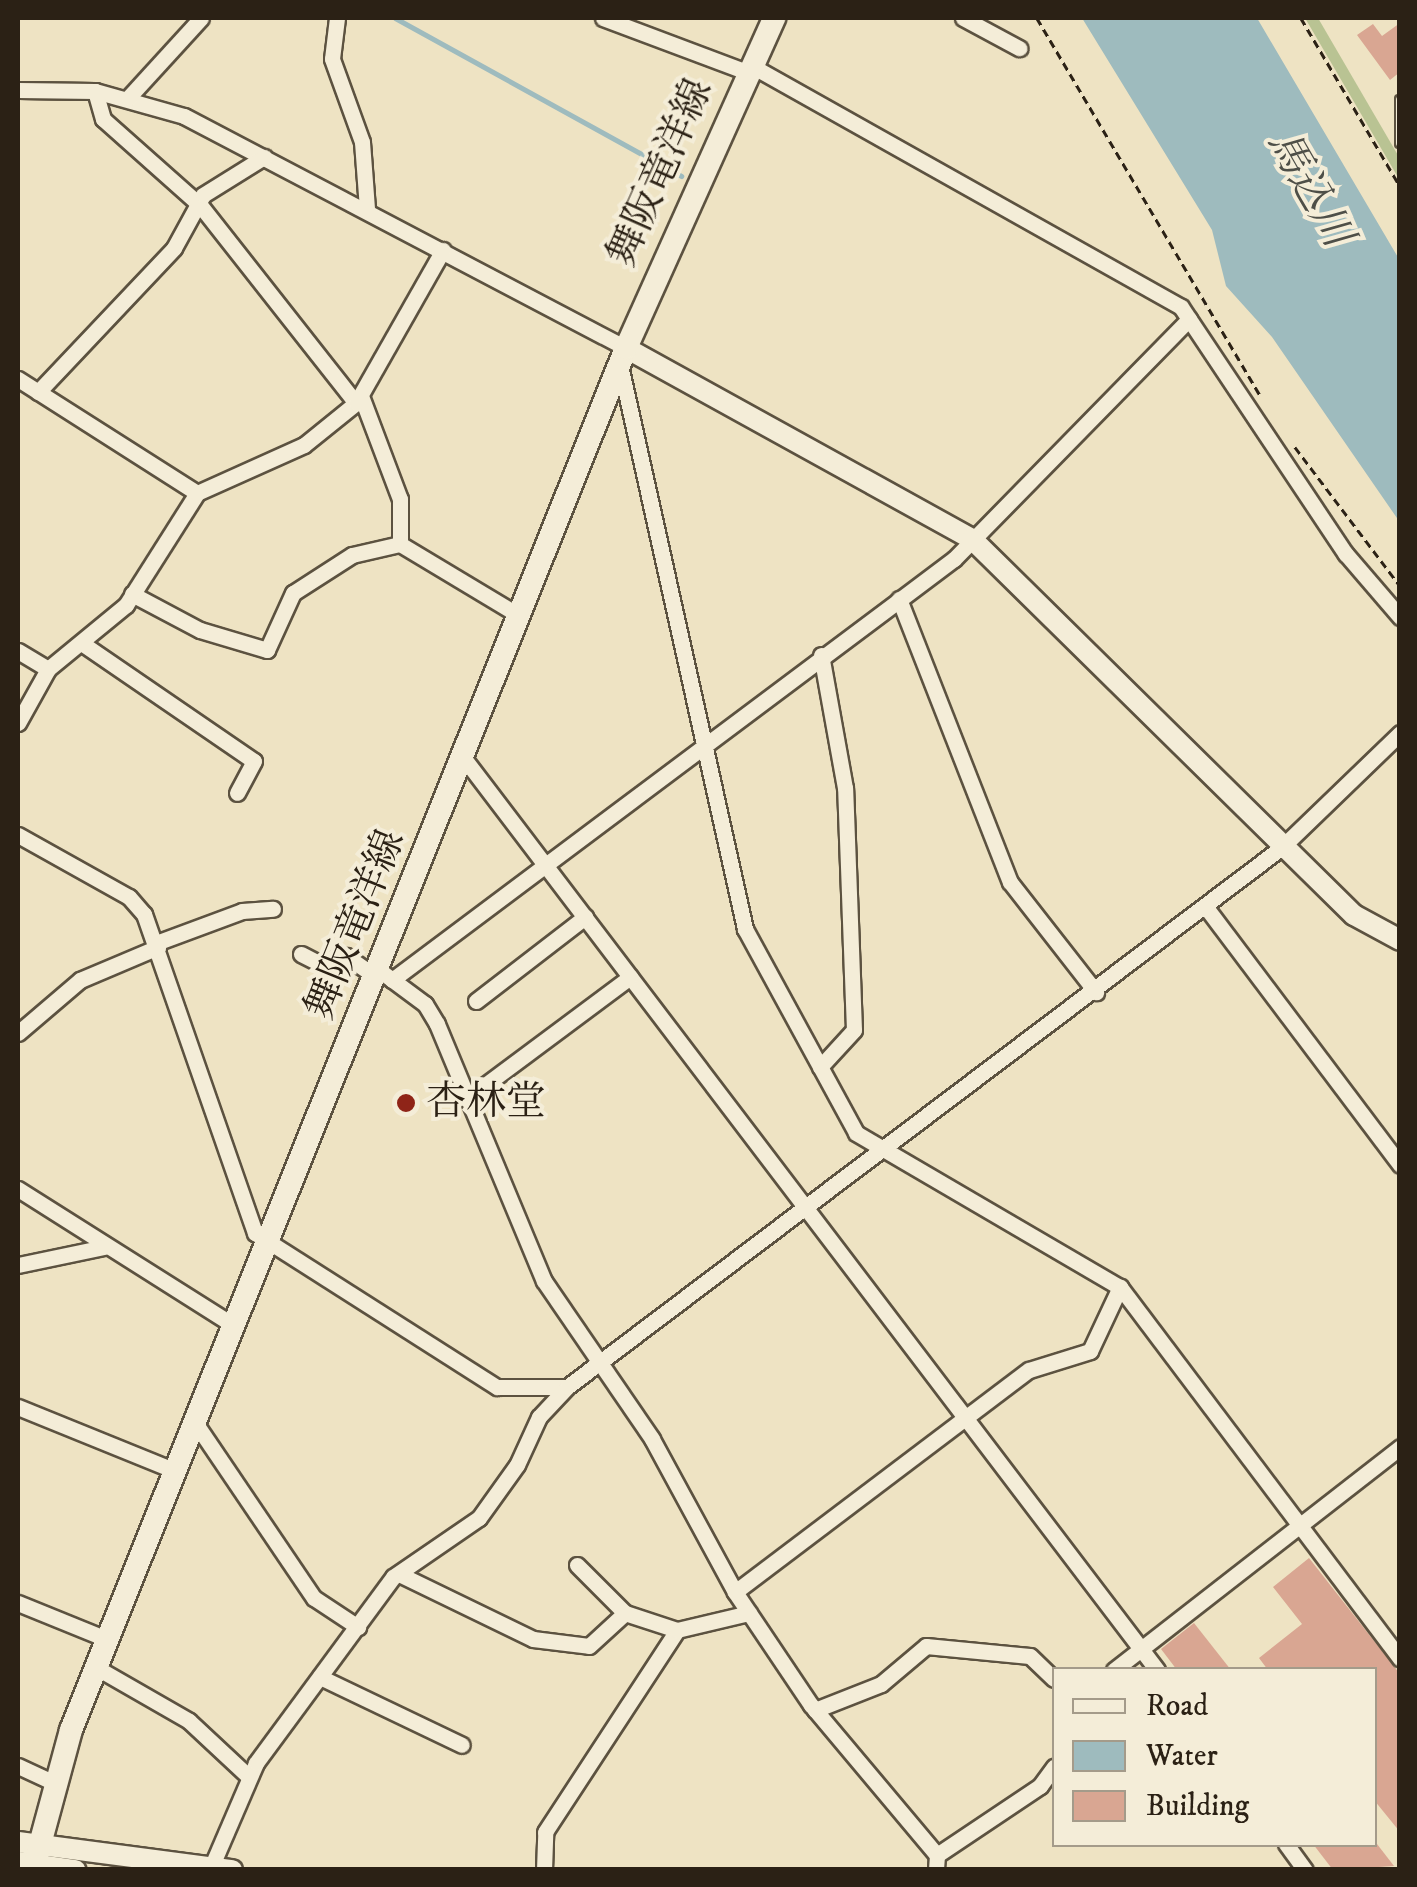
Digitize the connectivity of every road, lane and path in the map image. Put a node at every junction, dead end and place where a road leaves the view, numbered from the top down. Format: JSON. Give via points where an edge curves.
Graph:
{"nodes":[{"id":1,"x":202,"y":18,"type":"edge"},
{"id":2,"x":337,"y":18,"type":"edge"},
{"id":3,"x":603,"y":18,"type":"edge"},
{"id":4,"x":774,"y":18,"type":"edge"},
{"id":5,"x":963,"y":18,"type":"edge"},
{"id":6,"x":1037,"y":18,"type":"edge"},
{"id":7,"x":1301,"y":18,"type":"edge"},
{"id":8,"x":1019,"y":48,"type":"dead end"},
{"id":9,"x":748,"y":68,"type":"junction"},
{"id":10,"x":18,"y":90,"type":"edge"},
{"id":11,"x":95,"y":91,"type":"junction"},
{"id":12,"x":128,"y":98,"type":"junction"},
{"id":13,"x":1400,"y":100,"type":"edge"},
{"id":14,"x":1400,"y":143,"type":"edge"},
{"id":15,"x":264,"y":156,"type":"junction"},
{"id":16,"x":1400,"y":186,"type":"edge"},
{"id":17,"x":200,"y":205,"type":"junction"},
{"id":18,"x":367,"y":209,"type":"junction"},
{"id":19,"x":443,"y":250,"type":"junction"},
{"id":20,"x":1188,"y":319,"type":"junction"},
{"id":21,"x":623,"y":356,"type":"junction"},
{"id":22,"x":18,"y":379,"type":"edge"},
{"id":23,"x":38,"y":392,"type":"junction"},
{"id":24,"x":359,"y":400,"type":"junction"},
{"id":25,"x":1265,"y":402,"type":"dead end"},
{"id":26,"x":1285,"y":433,"type":"dead end"},
{"id":27,"x":197,"y":493,"type":"junction"},
{"id":28,"x":972,"y":539,"type":"junction"},
{"id":29,"x":400,"y":544,"type":"junction"},
{"id":30,"x":1400,"y":586,"type":"edge"},
{"id":31,"x":132,"y":594,"type":"junction"},
{"id":32,"x":899,"y":599,"type":"junction"},
{"id":33,"x":518,"y":615,"type":"junction"},
{"id":34,"x":1400,"y":617,"type":"edge"},
{"id":35,"x":83,"y":644,"type":"junction"},
{"id":36,"x":18,"y":651,"type":"edge"},
{"id":37,"x":820,"y":656,"type":"junction"},
{"id":38,"x":48,"y":669,"type":"junction"},
{"id":39,"x":18,"y":723,"type":"edge"},
{"id":40,"x":1400,"y":733,"type":"edge"},
{"id":41,"x":704,"y":744,"type":"junction"},
{"id":42,"x":463,"y":758,"type":"junction"},
{"id":43,"x":237,"y":793,"type":"dead end"},
{"id":44,"x":18,"y":835,"type":"edge"},
{"id":45,"x":1282,"y":847,"type":"junction"},
{"id":46,"x":545,"y":864,"type":"junction"},
{"id":47,"x":1204,"y":906,"type":"junction"},
{"id":48,"x":272,"y":909,"type":"dead end"},
{"id":49,"x":585,"y":918,"type":"junction"},
{"id":50,"x":1400,"y":940,"type":"edge"},
{"id":51,"x":157,"y":945,"type":"junction"},
{"id":52,"x":301,"y":954,"type":"dead end"},
{"id":53,"x":382,"y":976,"type":"junction"},
{"id":54,"x":630,"y":977,"type":"junction"},
{"id":55,"x":1096,"y":992,"type":"junction"},
{"id":56,"x":476,"y":1001,"type":"dead end"},
{"id":57,"x":18,"y":1033,"type":"edge"},
{"id":58,"x":820,"y":1067,"type":"junction"},
{"id":59,"x":468,"y":1097,"type":"junction"},
{"id":60,"x":884,"y":1148,"type":"junction"},
{"id":61,"x":1400,"y":1165,"type":"edge"},
{"id":62,"x":18,"y":1189,"type":"edge"},
{"id":63,"x":804,"y":1206,"type":"junction"},
{"id":64,"x":270,"y":1242,"type":"junction"},
{"id":65,"x":104,"y":1247,"type":"junction"},
{"id":66,"x":18,"y":1265,"type":"edge"},
{"id":67,"x":1120,"y":1287,"type":"junction"},
{"id":68,"x":236,"y":1326,"type":"junction"},
{"id":69,"x":602,"y":1360,"type":"junction"},
{"id":70,"x":567,"y":1387,"type":"junction"},
{"id":71,"x":18,"y":1406,"type":"edge"},
{"id":72,"x":966,"y":1418,"type":"junction"},
{"id":73,"x":196,"y":1424,"type":"junction"},
{"id":74,"x":1400,"y":1447,"type":"edge"},
{"id":75,"x":176,"y":1470,"type":"junction"},
{"id":76,"x":1299,"y":1524,"type":"junction"},
{"id":77,"x":577,"y":1564,"type":"dead end"},
{"id":78,"x":399,"y":1574,"type":"junction"},
{"id":79,"x":735,"y":1592,"type":"junction"},
{"id":80,"x":18,"y":1602,"type":"edge"},
{"id":81,"x":625,"y":1613,"type":"junction"},
{"id":82,"x":749,"y":1613,"type":"junction"},
{"id":83,"x":358,"y":1626,"type":"junction"},
{"id":84,"x":677,"y":1630,"type":"junction"},
{"id":85,"x":109,"y":1640,"type":"junction"},
{"id":86,"x":1140,"y":1647,"type":"junction"},
{"id":87,"x":1400,"y":1658,"type":"edge"},
{"id":88,"x":1117,"y":1667,"type":"edge"},
{"id":89,"x":1154,"y":1667,"type":"edge"},
{"id":90,"x":97,"y":1668,"type":"junction"},
{"id":91,"x":1052,"y":1677,"type":"edge"},
{"id":92,"x":320,"y":1678,"type":"junction"},
{"id":93,"x":815,"y":1710,"type":"junction"},
{"id":94,"x":462,"y":1745,"type":"dead end"},
{"id":95,"x":18,"y":1766,"type":"edge"},
{"id":96,"x":1052,"y":1770,"type":"edge"},
{"id":97,"x":248,"y":1776,"type":"junction"},
{"id":98,"x":52,"y":1782,"type":"junction"},
{"id":99,"x":1288,"y":1847,"type":"edge"},
{"id":100,"x":28,"y":1856,"type":"edge"},
{"id":101,"x":936,"y":1862,"type":"edge"},
{"id":102,"x":210,"y":1868,"type":"edge"},
{"id":103,"x":74,"y":1870,"type":"edge"},
{"id":104,"x":232,"y":1870,"type":"edge"},
{"id":105,"x":544,"y":1870,"type":"edge"},
{"id":106,"x":1305,"y":1870,"type":"edge"}],
"edges":[{"from":1,"to":12,"type":"street"},
{"from":2,"to":18,"type":"street","via":[[332,59],[362,142]]},
{"from":3,"to":9,"type":"street"},
{"from":4,"to":9,"type":"main road","name":"舞阪竜洋線"},
{"from":5,"to":8,"type":"street"},
{"from":6,"to":25,"type":"path"},
{"from":7,"to":16,"type":"path"},
{"from":9,"to":20,"type":"street","via":[[1181,307]]},
{"from":9,"to":21,"type":"main road","name":"舞阪竜洋線"},
{"from":10,"to":11,"type":"street"},
{"from":11,"to":12,"type":"street"},
{"from":11,"to":17,"type":"street","via":[[104,118]]},
{"from":12,"to":15,"type":"street"},
{"from":13,"to":14,"type":"lane"},
{"from":15,"to":17,"type":"street","via":[[222,177]]},
{"from":15,"to":18,"type":"street"},
{"from":17,"to":23,"type":"street","via":[[174,248]]},
{"from":17,"to":24,"type":"street"},
{"from":18,"to":19,"type":"street"},
{"from":19,"to":21,"type":"street"},
{"from":19,"to":24,"type":"street"},
{"from":20,"to":28,"type":"street"},
{"from":20,"to":34,"type":"street","via":[[1346,554]]},
{"from":21,"to":28,"type":"street"},
{"from":21,"to":33,"type":"main road","name":"舞阪竜洋線"},
{"from":21,"to":41,"type":"street"},
{"from":22,"to":23,"type":"street"},
{"from":23,"to":27,"type":"street"},
{"from":24,"to":27,"type":"street","via":[[304,445]]},
{"from":24,"to":29,"type":"street","via":[[400,499]]},
{"from":26,"to":30,"type":"path"},
{"from":27,"to":31,"type":"street"},
{"from":28,"to":32,"type":"street"},
{"from":28,"to":45,"type":"street"},
{"from":29,"to":31,"type":"street","via":[[352,554],[293,593],[267,650],[200,630]]},
{"from":29,"to":33,"type":"street"},
{"from":31,"to":35,"type":"street"},
{"from":32,"to":37,"type":"street"},
{"from":32,"to":55,"type":"street","via":[[1010,882]]},
{"from":33,"to":42,"type":"main road","name":"舞阪竜洋線"},
{"from":35,"to":38,"type":"street"},
{"from":35,"to":43,"type":"street","via":[[254,761]]},
{"from":36,"to":38,"type":"street"},
{"from":37,"to":41,"type":"street"},
{"from":37,"to":58,"type":"street","via":[[845,788],[854,1030]]},
{"from":38,"to":39,"type":"street"},
{"from":40,"to":45,"type":"street"},
{"from":41,"to":46,"type":"street"},
{"from":41,"to":58,"type":"street","via":[[745,929]]},
{"from":42,"to":46,"type":"street"},
{"from":42,"to":53,"type":"main road","name":"舞阪竜洋線"},
{"from":44,"to":51,"type":"street","via":[[130,897]]},
{"from":45,"to":47,"type":"street"},
{"from":45,"to":50,"type":"street","via":[[1354,915]]},
{"from":46,"to":49,"type":"street"},
{"from":46,"to":53,"type":"street"},
{"from":47,"to":55,"type":"street"},
{"from":47,"to":61,"type":"street"},
{"from":48,"to":51,"type":"street","via":[[242,911]]},
{"from":49,"to":54,"type":"street"},
{"from":49,"to":56,"type":"street"},
{"from":51,"to":57,"type":"street","via":[[80,980]]},
{"from":51,"to":64,"type":"street","via":[[242,1210]]},
{"from":52,"to":53,"type":"street","via":[[319,963],[346,956]]},
{"from":53,"to":59,"type":"street","via":[[425,1004]]},
{"from":53,"to":64,"type":"main road","name":"舞阪竜洋線"},
{"from":54,"to":59,"type":"street"},
{"from":54,"to":63,"type":"street"},
{"from":55,"to":60,"type":"street"},
{"from":58,"to":60,"type":"street","via":[[856,1133]]},
{"from":59,"to":69,"type":"street","via":[[544,1281]]},
{"from":60,"to":63,"type":"street"},
{"from":60,"to":67,"type":"street"},
{"from":62,"to":65,"type":"street"},
{"from":63,"to":69,"type":"street"},
{"from":63,"to":72,"type":"street"},
{"from":64,"to":68,"type":"main road","name":"舞阪竜洋線"},
{"from":64,"to":70,"type":"street","via":[[498,1387]]},
{"from":65,"to":66,"type":"street"},
{"from":65,"to":68,"type":"street"},
{"from":67,"to":72,"type":"street","via":[[1090,1351],[1030,1370]]},
{"from":67,"to":76,"type":"street"},
{"from":68,"to":73,"type":"main road","name":"舞阪竜洋線"},
{"from":69,"to":70,"type":"street"},
{"from":69,"to":79,"type":"street"},
{"from":70,"to":78,"type":"street","via":[[539,1417],[517,1465],[479,1518]]},
{"from":71,"to":75,"type":"street"},
{"from":72,"to":79,"type":"street"},
{"from":72,"to":86,"type":"street"},
{"from":73,"to":75,"type":"main road","name":"舞阪竜洋線"},
{"from":73,"to":83,"type":"street","via":[[314,1598]]},
{"from":74,"to":76,"type":"street"},
{"from":75,"to":85,"type":"main road","name":"舞阪竜洋線"},
{"from":76,"to":86,"type":"street"},
{"from":76,"to":87,"type":"street"},
{"from":77,"to":81,"type":"street"},
{"from":78,"to":81,"type":"street","via":[[534,1639],[588,1646]]},
{"from":78,"to":83,"type":"street"},
{"from":79,"to":82,"type":"street"},
{"from":80,"to":85,"type":"street"},
{"from":81,"to":84,"type":"street"},
{"from":82,"to":84,"type":"street"},
{"from":82,"to":93,"type":"street"},
{"from":83,"to":92,"type":"street"},
{"from":84,"to":105,"type":"street","via":[[545,1832]]},
{"from":85,"to":90,"type":"main road","name":"舞阪竜洋線"},
{"from":86,"to":88,"type":"street"},
{"from":86,"to":89,"type":"street"},
{"from":90,"to":97,"type":"street","via":[[188,1721]]},
{"from":90,"to":98,"type":"main road","name":"舞阪竜洋線"},
{"from":91,"to":93,"type":"street","via":[[1030,1656],[926,1646],[882,1684]]},
{"from":92,"to":94,"type":"street"},
{"from":92,"to":97,"type":"street"},
{"from":93,"to":101,"type":"street"},
{"from":95,"to":98,"type":"street"},
{"from":96,"to":101,"type":"street","via":[[1040,1786]]},
{"from":97,"to":102,"type":"street"},
{"from":98,"to":100,"type":"main road","name":"舞阪竜洋線"},
{"from":99,"to":106,"type":"street"},
{"from":100,"to":102,"type":"street"},
{"from":100,"to":103,"type":"street"},
{"from":102,"to":104,"type":"street"}]}
